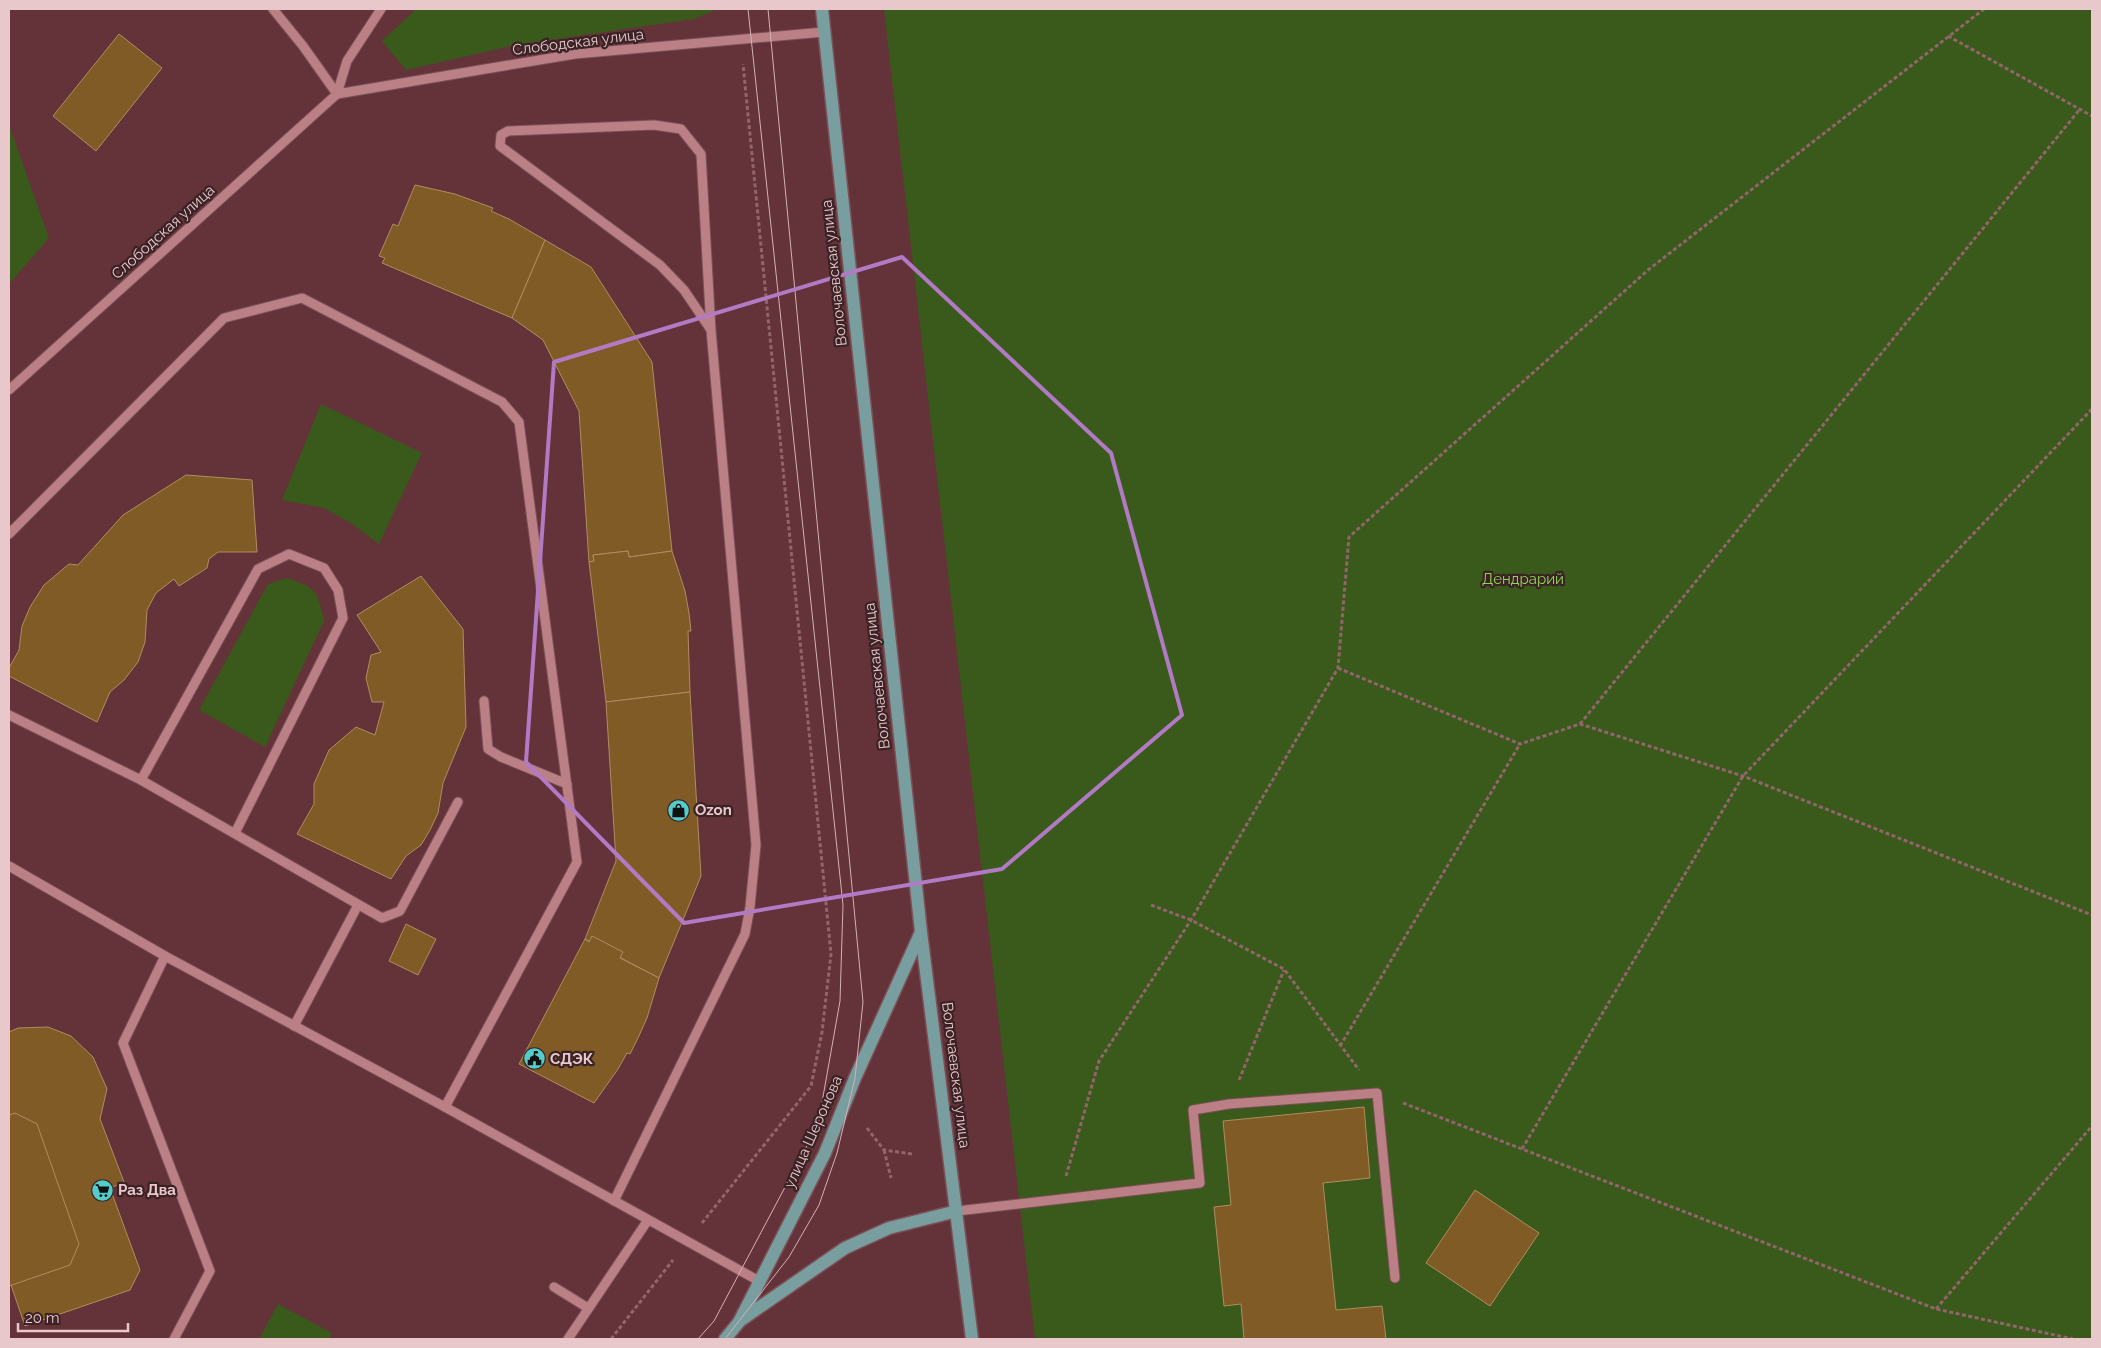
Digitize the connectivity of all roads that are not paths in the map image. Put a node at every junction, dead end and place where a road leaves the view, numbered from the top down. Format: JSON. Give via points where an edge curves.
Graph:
{"nodes":[{"id":1,"x":273,"y":9,"type":"edge"},
{"id":2,"x":381,"y":9,"type":"edge"},
{"id":3,"x":822,"y":9,"type":"edge"},
{"id":4,"x":824,"y":32,"type":"junction"},
{"id":5,"x":337,"y":94,"type":"junction"},
{"id":6,"x":712,"y":330,"type":"junction"},
{"id":7,"x":9,"y":390,"type":"edge"},
{"id":8,"x":9,"y":534,"type":"edge"},
{"id":9,"x":484,"y":701,"type":"dead end"},
{"id":10,"x":9,"y":715,"type":"edge"},
{"id":11,"x":141,"y":780,"type":"junction"},
{"id":12,"x":566,"y":784,"type":"junction"},
{"id":13,"x":458,"y":802,"type":"dead end"},
{"id":14,"x":236,"y":833,"type":"junction"},
{"id":15,"x":9,"y":866,"type":"edge"},
{"id":16,"x":358,"y":905,"type":"junction"},
{"id":17,"x":921,"y":932,"type":"junction"},
{"id":18,"x":165,"y":956,"type":"junction"},
{"id":19,"x":294,"y":1026,"type":"junction"},
{"id":20,"x":445,"y":1107,"type":"junction"},
{"id":21,"x":614,"y":1201,"type":"junction"},
{"id":22,"x":957,"y":1211,"type":"junction"},
{"id":23,"x":648,"y":1220,"type":"junction"},
{"id":24,"x":1396,"y":1278,"type":"dead end"},
{"id":25,"x":760,"y":1281,"type":"junction"},
{"id":26,"x":554,"y":1287,"type":"dead end"},
{"id":27,"x":588,"y":1308,"type":"junction"},
{"id":28,"x":739,"y":1322,"type":"junction"},
{"id":29,"x":174,"y":1339,"type":"edge"},
{"id":30,"x":568,"y":1339,"type":"edge"},
{"id":31,"x":725,"y":1339,"type":"edge"},
{"id":32,"x":972,"y":1339,"type":"edge"}],
"edges":[{"from":1,"to":5,"type":"street"},
{"from":2,"to":5,"type":"street","via":[[347,61]]},
{"from":3,"to":4,"type":"main road","name":"Волочаевская улица"},
{"from":4,"to":5,"type":"street","name":"Слободская улица","via":[[576,54]]},
{"from":4,"to":17,"type":"main road","name":"Волочаевская улица"},
{"from":5,"to":7,"type":"street","name":"Слободская улица"},
{"from":6,"to":6,"type":"street","via":[[684,290],[660,265],[500,146],[501,136],[508,131],[654,125],[681,129],[701,154]]},
{"from":6,"to":21,"type":"street","via":[[756,846],[750,907],[745,934]]},
{"from":8,"to":12,"type":"street","via":[[224,318],[302,298],[502,402],[519,422]]},
{"from":9,"to":12,"type":"street","via":[[488,749]]},
{"from":10,"to":11,"type":"street"},
{"from":11,"to":14,"type":"street"},
{"from":11,"to":14,"type":"street","via":[[258,569],[289,554],[324,568],[338,590],[343,618]]},
{"from":12,"to":20,"type":"street","via":[[577,862]]},
{"from":13,"to":16,"type":"street","via":[[400,911],[382,918]]},
{"from":14,"to":16,"type":"street"},
{"from":15,"to":18,"type":"street"},
{"from":16,"to":19,"type":"street"},
{"from":17,"to":22,"type":"main road","name":"Волочаевская улица"},
{"from":17,"to":25,"type":"main road","name":"улица Шеронова","via":[[825,1153]]},
{"from":18,"to":19,"type":"street"},
{"from":18,"to":29,"type":"street","via":[[123,1043],[210,1271]]},
{"from":19,"to":20,"type":"street"},
{"from":20,"to":21,"type":"street"},
{"from":21,"to":23,"type":"street"},
{"from":22,"to":24,"type":"street","via":[[1200,1183],[1194,1110],[1229,1104],[1378,1093]]},
{"from":22,"to":28,"type":"main road","via":[[889,1228],[846,1248]]},
{"from":22,"to":32,"type":"main road","name":"Волочаевская улица"},
{"from":23,"to":25,"type":"street"},
{"from":23,"to":27,"type":"street"},
{"from":25,"to":28,"type":"main road","name":"улица Шеронова"},
{"from":26,"to":27,"type":"street"},
{"from":27,"to":30,"type":"street"},
{"from":28,"to":31,"type":"main road","name":"улица Шеронова"}]}
